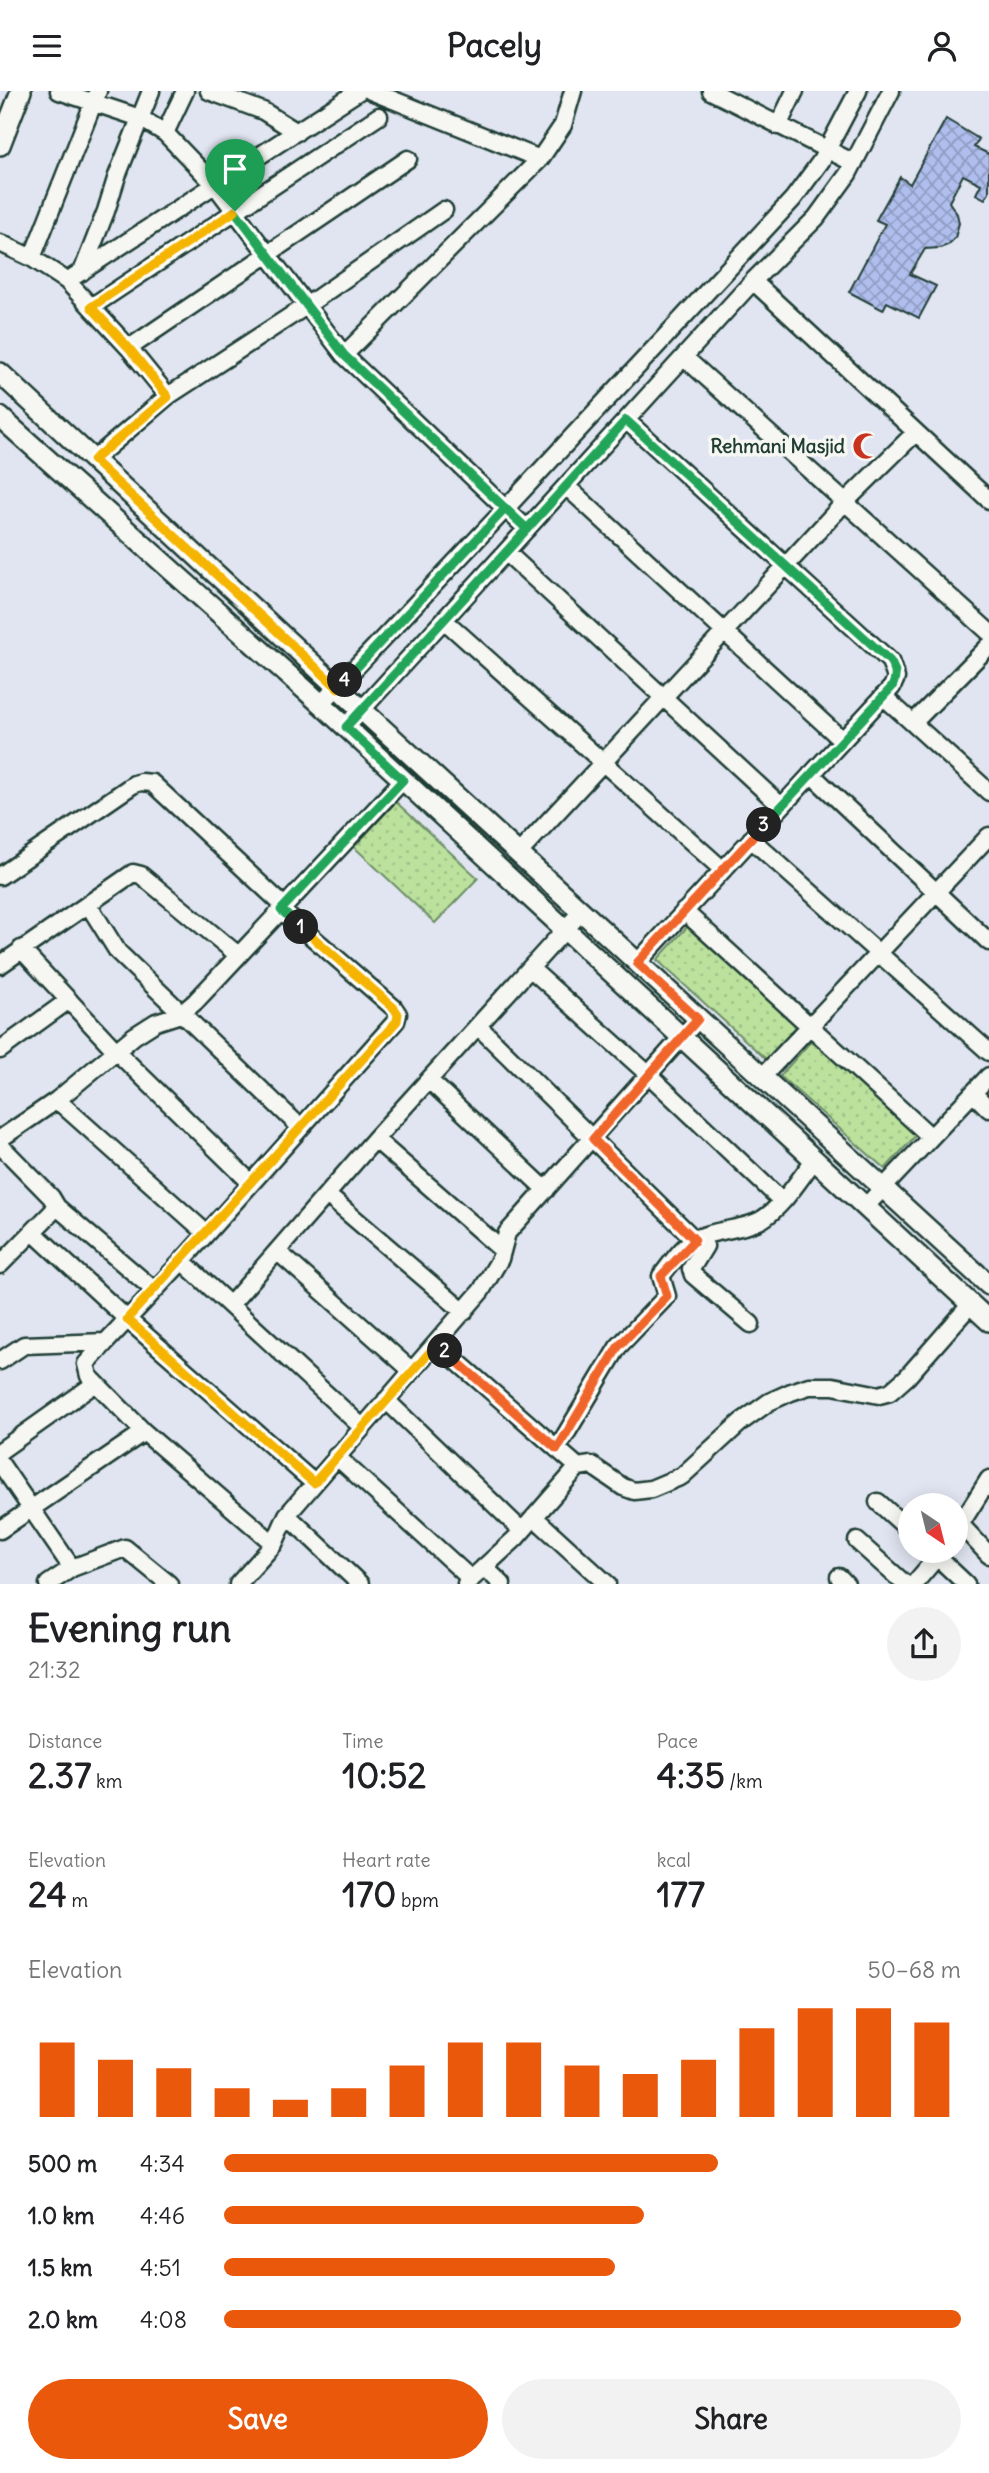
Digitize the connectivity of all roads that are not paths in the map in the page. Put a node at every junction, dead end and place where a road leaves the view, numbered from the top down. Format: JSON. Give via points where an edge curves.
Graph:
{"nodes":[{"id":1,"x":21,"y":91,"type":"edge"},
{"id":2,"x":59,"y":91,"type":"edge"},
{"id":3,"x":151,"y":91,"type":"edge"},
{"id":4,"x":185,"y":91,"type":"edge"},
{"id":5,"x":209,"y":91,"type":"edge"},
{"id":6,"x":359,"y":91,"type":"edge"},
{"id":7,"x":371,"y":91,"type":"edge"},
{"id":8,"x":571,"y":91,"type":"edge"},
{"id":9,"x":711,"y":91,"type":"edge"},
{"id":10,"x":795,"y":91,"type":"edge"},
{"id":11,"x":858,"y":91,"type":"edge"},
{"id":12,"x":891,"y":91,"type":"edge"},
{"id":13,"x":96,"y":96,"type":"edge"},
{"id":14,"x":379,"y":116,"type":"dead end"},
{"id":15,"x":140,"y":118,"type":"junction"},
{"id":16,"x":778,"y":125,"type":"junction"},
{"id":17,"x":297,"y":132,"type":"junction"},
{"id":18,"x":165,"y":133,"type":"junction"},
{"id":19,"x":0,"y":145,"type":"edge"},
{"id":20,"x":826,"y":150,"type":"junction"},
{"id":21,"x":408,"y":159,"type":"dead end"},
{"id":22,"x":540,"y":159,"type":"junction"},
{"id":23,"x":854,"y":163,"type":"junction"},
{"id":24,"x":215,"y":185,"type":"junction"},
{"id":25,"x":444,"y":210,"type":"dead end"},
{"id":26,"x":235,"y":211,"type":"junction"},
{"id":27,"x":0,"y":243,"type":"edge"},
{"id":28,"x":268,"y":254,"type":"junction"},
{"id":29,"x":33,"y":258,"type":"junction"},
{"id":30,"x":82,"y":272,"type":"junction"},
{"id":31,"x":67,"y":281,"type":"junction"},
{"id":32,"x":753,"y":281,"type":"junction"},
{"id":33,"x":306,"y":306,"type":"junction"},
{"id":34,"x":91,"y":307,"type":"junction"},
{"id":35,"x":129,"y":348,"type":"junction"},
{"id":36,"x":344,"y":355,"type":"junction"},
{"id":37,"x":684,"y":357,"type":"junction"},
{"id":38,"x":0,"y":373,"type":"edge"},
{"id":39,"x":168,"y":397,"type":"junction"},
{"id":40,"x":0,"y":417,"type":"edge"},
{"id":41,"x":626,"y":420,"type":"junction"},
{"id":42,"x":916,"y":432,"type":"junction"},
{"id":43,"x":93,"y":460,"type":"junction"},
{"id":44,"x":566,"y":487,"type":"junction"},
{"id":45,"x":989,"y":500,"type":"edge"},
{"id":46,"x":845,"y":502,"type":"junction"},
{"id":47,"x":505,"y":509,"type":"junction"},
{"id":48,"x":527,"y":529,"type":"junction"},
{"id":49,"x":506,"y":552,"type":"junction"},
{"id":50,"x":786,"y":566,"type":"junction"},
{"id":51,"x":444,"y":620,"type":"junction"},
{"id":52,"x":989,"y":632,"type":"edge"},
{"id":53,"x":724,"y":633,"type":"junction"},
{"id":54,"x":989,"y":646,"type":"edge"},
{"id":55,"x":338,"y":688,"type":"junction"},
{"id":56,"x":883,"y":696,"type":"junction"},
{"id":57,"x":663,"y":698,"type":"junction"},
{"id":58,"x":321,"y":704,"type":"junction"},
{"id":59,"x":362,"y":710,"type":"junction"},
{"id":60,"x":913,"y":723,"type":"junction"},
{"id":61,"x":346,"y":727,"type":"junction"},
{"id":62,"x":842,"y":740,"type":"junction"},
{"id":63,"x":603,"y":764,"type":"junction"},
{"id":64,"x":811,"y":774,"type":"junction"},
{"id":65,"x":403,"y":780,"type":"junction"},
{"id":66,"x":989,"y":792,"type":"edge"},
{"id":67,"x":782,"y":806,"type":"junction"},
{"id":68,"x":989,"y":836,"type":"edge"},
{"id":69,"x":751,"y":839,"type":"junction"},
{"id":70,"x":518,"y":854,"type":"junction"},
{"id":71,"x":723,"y":870,"type":"junction"},
{"id":72,"x":0,"y":876,"type":"edge"},
{"id":73,"x":936,"y":892,"type":"junction"},
{"id":74,"x":88,"y":904,"type":"junction"},
{"id":75,"x":283,"y":908,"type":"junction"},
{"id":76,"x":684,"y":911,"type":"junction"},
{"id":77,"x":581,"y":912,"type":"junction"},
{"id":78,"x":565,"y":929,"type":"junction"},
{"id":79,"x":989,"y":942,"type":"edge"},
{"id":80,"x":21,"y":949,"type":"junction"},
{"id":81,"x":879,"y":953,"type":"junction"},
{"id":82,"x":237,"y":955,"type":"junction"},
{"id":83,"x":637,"y":963,"type":"junction"},
{"id":84,"x":0,"y":965,"type":"edge"},
{"id":85,"x":530,"y":968,"type":"junction"},
{"id":86,"x":69,"y":1000,"type":"junction"},
{"id":87,"x":181,"y":1014,"type":"junction"},
{"id":88,"x":698,"y":1019,"type":"junction"},
{"id":89,"x":478,"y":1026,"type":"junction"},
{"id":90,"x":809,"y":1027,"type":"junction"},
{"id":91,"x":681,"y":1038,"type":"junction"},
{"id":92,"x":0,"y":1050,"type":"edge"},
{"id":93,"x":116,"y":1051,"type":"junction"},
{"id":94,"x":989,"y":1052,"type":"edge"},
{"id":95,"x":648,"y":1074,"type":"junction"},
{"id":96,"x":989,"y":1076,"type":"edge"},
{"id":97,"x":762,"y":1077,"type":"junction"},
{"id":98,"x":429,"y":1080,"type":"junction"},
{"id":99,"x":972,"y":1093,"type":"junction"},
{"id":100,"x":57,"y":1100,"type":"junction"},
{"id":101,"x":989,"y":1109,"type":"edge"},
{"id":102,"x":300,"y":1127,"type":"junction"},
{"id":103,"x":931,"y":1137,"type":"junction"},
{"id":104,"x":0,"y":1139,"type":"edge"},
{"id":105,"x":375,"y":1139,"type":"junction"},
{"id":106,"x":593,"y":1139,"type":"junction"},
{"id":107,"x":0,"y":1145,"type":"edge"},
{"id":108,"x":815,"y":1159,"type":"junction"},
{"id":109,"x":251,"y":1182,"type":"junction"},
{"id":110,"x":883,"y":1188,"type":"junction"},
{"id":111,"x":546,"y":1190,"type":"junction"},
{"id":112,"x":327,"y":1195,"type":"junction"},
{"id":113,"x":782,"y":1201,"type":"junction"},
{"id":114,"x":866,"y":1206,"type":"junction"},
{"id":115,"x":57,"y":1207,"type":"junction"},
{"id":116,"x":33,"y":1232,"type":"junction"},
{"id":117,"x":206,"y":1233,"type":"junction"},
{"id":118,"x":697,"y":1238,"type":"junction"},
{"id":119,"x":502,"y":1250,"type":"junction"},
{"id":120,"x":278,"y":1251,"type":"junction"},
{"id":121,"x":182,"y":1261,"type":"junction"},
{"id":122,"x":0,"y":1265,"type":"edge"},
{"id":123,"x":989,"y":1285,"type":"edge"},
{"id":124,"x":154,"y":1290,"type":"junction"},
{"id":125,"x":971,"y":1304,"type":"junction"},
{"id":126,"x":230,"y":1305,"type":"junction"},
{"id":127,"x":464,"y":1312,"type":"junction"},
{"id":128,"x":127,"y":1319,"type":"junction"},
{"id":129,"x":989,"y":1321,"type":"edge"},
{"id":130,"x":751,"y":1324,"type":"dead end"},
{"id":131,"x":106,"y":1342,"type":"junction"},
{"id":132,"x":437,"y":1344,"type":"junction"},
{"id":133,"x":0,"y":1361,"type":"edge"},
{"id":134,"x":412,"y":1371,"type":"junction"},
{"id":135,"x":96,"y":1383,"type":"junction"},
{"id":136,"x":387,"y":1400,"type":"junction"},
{"id":137,"x":362,"y":1427,"type":"junction"},
{"id":138,"x":144,"y":1431,"type":"junction"},
{"id":139,"x":557,"y":1449,"type":"junction"},
{"id":140,"x":0,"y":1451,"type":"edge"},
{"id":141,"x":336,"y":1456,"type":"junction"},
{"id":142,"x":0,"y":1463,"type":"edge"},
{"id":143,"x":578,"y":1467,"type":"junction"},
{"id":144,"x":989,"y":1479,"type":"edge"},
{"id":145,"x":314,"y":1483,"type":"junction"},
{"id":146,"x":984,"y":1498,"type":"edge"},
{"id":147,"x":878,"y":1502,"type":"dead end"},
{"id":148,"x":31,"y":1509,"type":"junction"},
{"id":149,"x":287,"y":1515,"type":"junction"},
{"id":150,"x":968,"y":1516,"type":"edge"},
{"id":151,"x":534,"y":1517,"type":"junction"},
{"id":152,"x":898,"y":1520,"type":"edge"},
{"id":153,"x":0,"y":1529,"type":"edge"},
{"id":154,"x":522,"y":1531,"type":"junction"},
{"id":155,"x":968,"y":1537,"type":"edge"},
{"id":156,"x":857,"y":1541,"type":"dead end"},
{"id":157,"x":274,"y":1544,"type":"junction"},
{"id":158,"x":989,"y":1555,"type":"edge"},
{"id":159,"x":929,"y":1563,"type":"edge"},
{"id":160,"x":947,"y":1563,"type":"edge"},
{"id":161,"x":484,"y":1567,"type":"junction"},
{"id":162,"x":72,"y":1568,"type":"junction"},
{"id":163,"x":247,"y":1581,"type":"edge"},
{"id":164,"x":469,"y":1581,"type":"edge"},
{"id":165,"x":48,"y":1584,"type":"edge"},
{"id":166,"x":169,"y":1584,"type":"edge"},
{"id":167,"x":360,"y":1584,"type":"edge"},
{"id":168,"x":502,"y":1584,"type":"edge"},
{"id":169,"x":607,"y":1584,"type":"edge"},
{"id":170,"x":905,"y":1584,"type":"edge"},
{"id":171,"x":914,"y":1584,"type":"edge"},
{"id":172,"x":966,"y":1584,"type":"edge"}],
"edges":[{"from":1,"to":19,"type":"main road"},
{"from":2,"to":13,"type":"street"},
{"from":3,"to":15,"type":"street"},
{"from":4,"to":18,"type":"street"},
{"from":5,"to":17,"type":"street","via":[[263,111]]},
{"from":6,"to":17,"type":"street"},
{"from":7,"to":22,"type":"street"},
{"from":8,"to":22,"type":"street","via":[[563,125]]},
{"from":9,"to":16,"type":"street"},
{"from":10,"to":16,"type":"street"},
{"from":11,"to":20,"type":"street"},
{"from":12,"to":23,"type":"street"},
{"from":13,"to":15,"type":"street"},
{"from":13,"to":29,"type":"street"},
{"from":14,"to":26,"type":"street"},
{"from":15,"to":18,"type":"street"},
{"from":15,"to":30,"type":"street"},
{"from":16,"to":20,"type":"street"},
{"from":17,"to":24,"type":"street"},
{"from":18,"to":24,"type":"street"},
{"from":20,"to":23,"type":"street"},
{"from":20,"to":47,"type":"street","via":[[793,199]]},
{"from":21,"to":28,"type":"street"},
{"from":22,"to":36,"type":"street"},
{"from":23,"to":32,"type":"street","via":[[816,218]]},
{"from":24,"to":26,"type":"street"},
{"from":24,"to":30,"type":"street"},
{"from":25,"to":33,"type":"street"},
{"from":26,"to":28,"type":"street"},
{"from":26,"to":34,"type":"street"},
{"from":27,"to":29,"type":"street"},
{"from":28,"to":33,"type":"street"},
{"from":28,"to":35,"type":"street"},
{"from":29,"to":31,"type":"street"},
{"from":30,"to":31,"type":"street"},
{"from":31,"to":34,"type":"street"},
{"from":32,"to":37,"type":"street"},
{"from":32,"to":42,"type":"street"},
{"from":33,"to":36,"type":"street"},
{"from":33,"to":39,"type":"street"},
{"from":34,"to":35,"type":"street"},
{"from":35,"to":39,"type":"street"},
{"from":36,"to":47,"type":"street"},
{"from":37,"to":41,"type":"street"},
{"from":37,"to":46,"type":"street"},
{"from":38,"to":43,"type":"main road"},
{"from":39,"to":43,"type":"street"},
{"from":40,"to":58,"type":"main road"},
{"from":41,"to":44,"type":"street"},
{"from":41,"to":50,"type":"street"},
{"from":42,"to":45,"type":"street"},
{"from":42,"to":46,"type":"street"},
{"from":43,"to":55,"type":"main road"},
{"from":44,"to":48,"type":"street"},
{"from":44,"to":53,"type":"street"},
{"from":46,"to":50,"type":"street"},
{"from":46,"to":52,"type":"street"},
{"from":47,"to":48,"type":"street"},
{"from":47,"to":55,"type":"street"},
{"from":48,"to":49,"type":"street"},
{"from":49,"to":51,"type":"street"},
{"from":49,"to":57,"type":"street"},
{"from":50,"to":53,"type":"street"},
{"from":50,"to":56,"type":"street","via":[[890,661],[896,678]]},
{"from":51,"to":59,"type":"street"},
{"from":51,"to":63,"type":"street"},
{"from":53,"to":57,"type":"street"},
{"from":53,"to":62,"type":"street"},
{"from":54,"to":60,"type":"street"},
{"from":55,"to":58,"type":"street"},
{"from":55,"to":59,"type":"main road"},
{"from":56,"to":60,"type":"street"},
{"from":56,"to":62,"type":"street"},
{"from":57,"to":63,"type":"street"},
{"from":57,"to":67,"type":"street"},
{"from":58,"to":61,"type":"main road"},
{"from":59,"to":61,"type":"street"},
{"from":59,"to":70,"type":"main road"},
{"from":60,"to":66,"type":"street"},
{"from":61,"to":65,"type":"main road"},
{"from":62,"to":64,"type":"street"},
{"from":63,"to":70,"type":"street"},
{"from":63,"to":71,"type":"street"},
{"from":64,"to":67,"type":"street"},
{"from":64,"to":73,"type":"street"},
{"from":65,"to":75,"type":"street"},
{"from":65,"to":78,"type":"main road"},
{"from":67,"to":69,"type":"street"},
{"from":68,"to":73,"type":"street"},
{"from":69,"to":71,"type":"street"},
{"from":69,"to":81,"type":"street"},
{"from":70,"to":77,"type":"main road"},
{"from":71,"to":76,"type":"street"},
{"from":72,"to":75,"type":"street","via":[[134,784],[147,781]]},
{"from":73,"to":79,"type":"street"},
{"from":73,"to":81,"type":"street"},
{"from":74,"to":80,"type":"street"},
{"from":74,"to":82,"type":"street","via":[[137,873]]},
{"from":74,"to":87,"type":"street","via":[[118,951]]},
{"from":75,"to":82,"type":"street"},
{"from":75,"to":102,"type":"street","via":[[398,1014],[397,1021]]},
{"from":76,"to":83,"type":"street"},
{"from":76,"to":90,"type":"street"},
{"from":77,"to":78,"type":"street"},
{"from":77,"to":83,"type":"main road"},
{"from":78,"to":85,"type":"street"},
{"from":78,"to":91,"type":"main road"},
{"from":80,"to":84,"type":"street"},
{"from":80,"to":86,"type":"street"},
{"from":81,"to":90,"type":"street"},
{"from":81,"to":94,"type":"street"},
{"from":82,"to":87,"type":"street"},
{"from":83,"to":88,"type":"main road"},
{"from":85,"to":89,"type":"street"},
{"from":85,"to":95,"type":"street"},
{"from":86,"to":92,"type":"street"},
{"from":86,"to":93,"type":"street"},
{"from":87,"to":93,"type":"street","via":[[156,1021]]},
{"from":87,"to":102,"type":"street"},
{"from":88,"to":91,"type":"street"},
{"from":88,"to":97,"type":"main road"},
{"from":89,"to":98,"type":"street"},
{"from":89,"to":106,"type":"street"},
{"from":90,"to":97,"type":"street"},
{"from":90,"to":103,"type":"street"},
{"from":91,"to":95,"type":"street"},
{"from":91,"to":108,"type":"main road"},
{"from":93,"to":100,"type":"street"},
{"from":93,"to":109,"type":"street"},
{"from":95,"to":106,"type":"street"},
{"from":95,"to":113,"type":"street"},
{"from":96,"to":99,"type":"street"},
{"from":97,"to":110,"type":"main road"},
{"from":98,"to":105,"type":"street"},
{"from":98,"to":111,"type":"street"},
{"from":99,"to":101,"type":"street"},
{"from":99,"to":103,"type":"street"},
{"from":100,"to":104,"type":"street"},
{"from":100,"to":117,"type":"street"},
{"from":102,"to":109,"type":"street"},
{"from":103,"to":110,"type":"street"},
{"from":105,"to":112,"type":"street"},
{"from":105,"to":119,"type":"street"},
{"from":106,"to":111,"type":"street"},
{"from":106,"to":118,"type":"street"},
{"from":107,"to":115,"type":"street"},
{"from":108,"to":113,"type":"street"},
{"from":108,"to":114,"type":"main road"},
{"from":109,"to":117,"type":"street"},
{"from":110,"to":114,"type":"street"},
{"from":110,"to":123,"type":"main road"},
{"from":111,"to":119,"type":"street","via":[[507,1233]]},
{"from":112,"to":120,"type":"street"},
{"from":112,"to":127,"type":"street"},
{"from":113,"to":118,"type":"street","via":[[761,1220]]},
{"from":114,"to":125,"type":"main road"},
{"from":115,"to":116,"type":"street"},
{"from":115,"to":124,"type":"street"},
{"from":116,"to":122,"type":"street"},
{"from":116,"to":128,"type":"street"},
{"from":117,"to":121,"type":"street"},
{"from":118,"to":130,"type":"street","via":[[705,1246],[691,1269],[693,1275]]},
{"from":118,"to":139,"type":"street","via":[[661,1276],[667,1296],[618,1347]]},
{"from":119,"to":127,"type":"street","via":[[481,1291]]},
{"from":120,"to":126,"type":"street"},
{"from":120,"to":134,"type":"street"},
{"from":121,"to":124,"type":"street"},
{"from":121,"to":126,"type":"street"},
{"from":124,"to":128,"type":"street"},
{"from":125,"to":129,"type":"main road"},
{"from":125,"to":143,"type":"street","via":[[890,1392],[879,1395],[833,1386],[790,1392],[741,1422],[682,1476],[651,1489],[634,1491],[591,1465]]},
{"from":126,"to":137,"type":"street"},
{"from":127,"to":132,"type":"street"},
{"from":128,"to":131,"type":"street"},
{"from":128,"to":145,"type":"street"},
{"from":131,"to":133,"type":"street","via":[[24,1345]]},
{"from":131,"to":135,"type":"street","via":[[86,1364]]},
{"from":132,"to":134,"type":"street"},
{"from":132,"to":139,"type":"street"},
{"from":134,"to":136,"type":"street"},
{"from":135,"to":138,"type":"street"},
{"from":135,"to":140,"type":"street"},
{"from":136,"to":137,"type":"street"},
{"from":136,"to":154,"type":"street"},
{"from":137,"to":141,"type":"street"},
{"from":138,"to":148,"type":"street"},
{"from":138,"to":157,"type":"street"},
{"from":139,"to":143,"type":"street"},
{"from":141,"to":145,"type":"street"},
{"from":141,"to":164,"type":"street"},
{"from":142,"to":148,"type":"street"},
{"from":143,"to":151,"type":"street"},
{"from":144,"to":146,"type":"street"},
{"from":145,"to":149,"type":"street"},
{"from":146,"to":150,"type":"street"},
{"from":147,"to":152,"type":"street"},
{"from":148,"to":153,"type":"street"},
{"from":148,"to":162,"type":"street"},
{"from":149,"to":157,"type":"street"},
{"from":149,"to":167,"type":"street"},
{"from":151,"to":154,"type":"street"},
{"from":151,"to":169,"type":"street"},
{"from":154,"to":161,"type":"street"},
{"from":155,"to":158,"type":"street"},
{"from":156,"to":170,"type":"street"},
{"from":157,"to":163,"type":"street"},
{"from":159,"to":171,"type":"street"},
{"from":160,"to":172,"type":"street"},
{"from":161,"to":164,"type":"street"},
{"from":161,"to":168,"type":"street"},
{"from":162,"to":165,"type":"street"},
{"from":162,"to":166,"type":"street","via":[[125,1548]]}]}
